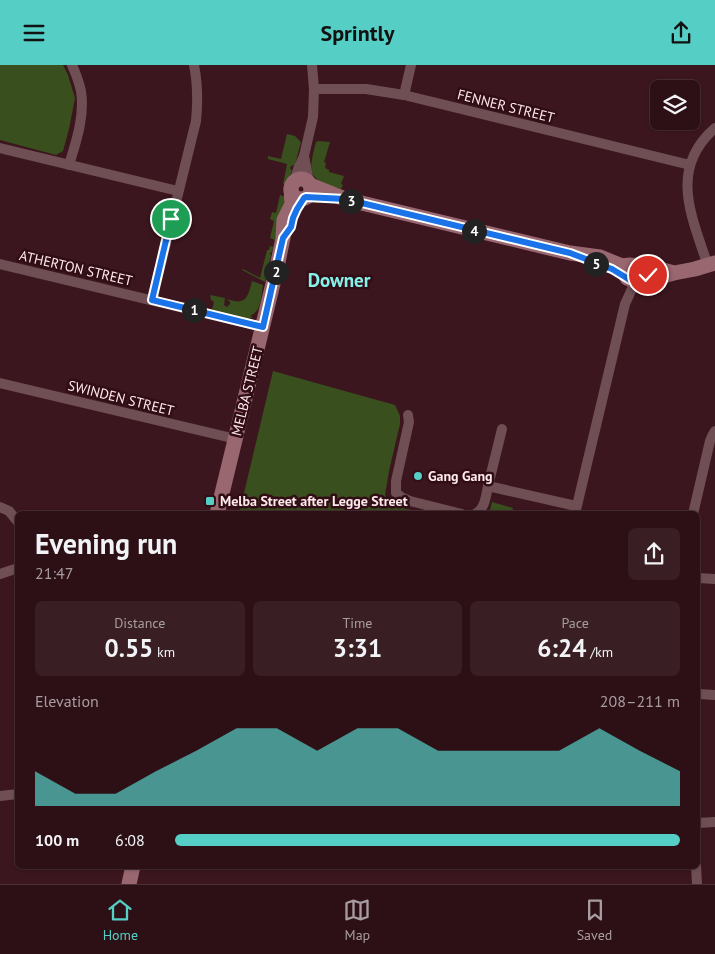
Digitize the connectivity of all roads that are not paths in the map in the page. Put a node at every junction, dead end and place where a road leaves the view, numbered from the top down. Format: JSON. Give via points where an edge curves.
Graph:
{"nodes":[{"id":1,"x":72,"y":65,"type":"edge"},
{"id":2,"x":194,"y":65,"type":"edge"},
{"id":3,"x":312,"y":65,"type":"edge"},
{"id":4,"x":411,"y":65,"type":"edge"},
{"id":5,"x":314,"y":89,"type":"junction"},
{"id":6,"x":404,"y":95,"type":"junction"},
{"id":7,"x":715,"y":128,"type":"edge"},
{"id":8,"x":0,"y":148,"type":"edge"},
{"id":9,"x":304,"y":156,"type":"junction"},
{"id":10,"x":69,"y":165,"type":"junction"},
{"id":11,"x":690,"y":165,"type":"junction"},
{"id":12,"x":292,"y":186,"type":"junction"},
{"id":13,"x":178,"y":191,"type":"junction"},
{"id":14,"x":307,"y":191,"type":"junction"},
{"id":15,"x":283,"y":238,"type":"junction"},
{"id":16,"x":0,"y":264,"type":"edge"},
{"id":17,"x":711,"y":264,"type":"edge"},
{"id":18,"x":632,"y":273,"type":"junction"},
{"id":19,"x":152,"y":300,"type":"junction"},
{"id":20,"x":263,"y":327,"type":"junction"},
{"id":21,"x":0,"y":383,"type":"edge"},
{"id":22,"x":408,"y":415,"type":"dead end"},
{"id":23,"x":502,"y":429,"type":"dead end"},
{"id":24,"x":715,"y":431,"type":"edge"},
{"id":25,"x":236,"y":439,"type":"junction"},
{"id":26,"x":488,"y":485,"type":"junction"},
{"id":27,"x":0,"y":507,"type":"edge"},
{"id":28,"x":576,"y":510,"type":"edge"},
{"id":29,"x":218,"y":511,"type":"edge"},
{"id":30,"x":450,"y":511,"type":"edge"},
{"id":31,"x":479,"y":511,"type":"edge"},
{"id":32,"x":694,"y":511,"type":"edge"},
{"id":33,"x":15,"y":518,"type":"edge"},
{"id":34,"x":15,"y":568,"type":"edge"},
{"id":35,"x":0,"y":574,"type":"edge"},
{"id":36,"x":700,"y":578,"type":"edge"},
{"id":37,"x":715,"y":579,"type":"edge"},
{"id":38,"x":700,"y":694,"type":"edge"},
{"id":39,"x":715,"y":695,"type":"edge"},
{"id":40,"x":15,"y":794,"type":"edge"},
{"id":41,"x":0,"y":796,"type":"edge"},
{"id":42,"x":715,"y":822,"type":"edge"},
{"id":43,"x":700,"y":823,"type":"edge"},
{"id":44,"x":132,"y":869,"type":"edge"},
{"id":45,"x":696,"y":869,"type":"edge"},
{"id":46,"x":129,"y":884,"type":"edge"},
{"id":47,"x":697,"y":884,"type":"edge"}],
"edges":[{"from":1,"to":10,"type":"street","via":[[81,92],[81,112]]},
{"from":2,"to":13,"type":"street","via":[[198,107]]},
{"from":3,"to":5,"type":"street","name":"MELBA STREET"},
{"from":4,"to":6,"type":"street"},
{"from":5,"to":6,"type":"street","name":"FENNER STREET","via":[[366,89]]},
{"from":5,"to":9,"type":"street","name":"MELBA STREET"},
{"from":6,"to":11,"type":"street","name":"FENNER STREET"},
{"from":7,"to":11,"type":"street","via":[[702,142]]},
{"from":8,"to":10,"type":"street"},
{"from":9,"to":12,"type":"street","name":"MELBA STREET"},
{"from":9,"to":14,"type":"street","name":"MELBA STREET"},
{"from":10,"to":13,"type":"street"},
{"from":11,"to":17,"type":"street","via":[[687,194],[690,211]]},
{"from":12,"to":14,"type":"street","via":[[296,197]]},
{"from":12,"to":15,"type":"street","name":"MELBA STREET","via":[[292,204],[284,220]]},
{"from":13,"to":19,"type":"street"},
{"from":14,"to":15,"type":"street","name":"MELBA STREET"},
{"from":14,"to":18,"type":"street","via":[[570,253]]},
{"from":15,"to":20,"type":"street","name":"MELBA STREET"},
{"from":16,"to":19,"type":"street","name":"ATHERTON STREET"},
{"from":17,"to":18,"type":"street","via":[[663,276]]},
{"from":18,"to":28,"type":"street"},
{"from":19,"to":20,"type":"street","name":"ATHERTON STREET"},
{"from":20,"to":25,"type":"street","name":"MELBA STREET"},
{"from":21,"to":25,"type":"street","name":"SWINDEN STREET"},
{"from":22,"to":30,"type":"street","via":[[410,422],[396,493],[410,501]]},
{"from":23,"to":26,"type":"street"},
{"from":24,"to":32,"type":"street"},
{"from":25,"to":29,"type":"street","name":"MELBA STREET"},
{"from":26,"to":28,"type":"street"},
{"from":26,"to":31,"type":"street"},
{"from":27,"to":33,"type":"street"},
{"from":34,"to":35,"type":"street"},
{"from":36,"to":37,"type":"street"},
{"from":38,"to":39,"type":"street"},
{"from":40,"to":41,"type":"street"},
{"from":42,"to":43,"type":"street"},
{"from":44,"to":46,"type":"street"},
{"from":45,"to":47,"type":"street"}]}
